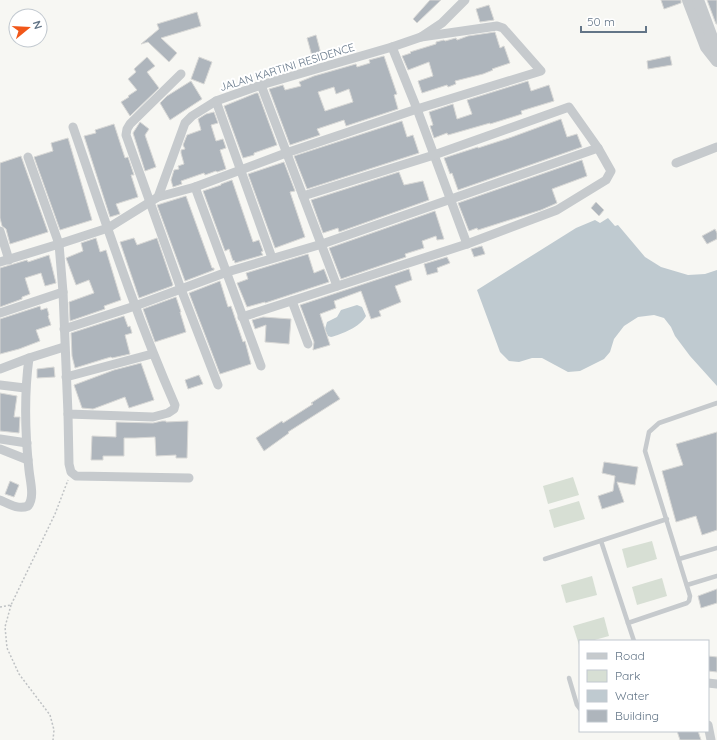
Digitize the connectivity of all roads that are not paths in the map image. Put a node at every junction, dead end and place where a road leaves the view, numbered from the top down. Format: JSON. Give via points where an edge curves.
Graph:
{"nodes":[{"id":1,"x":465,"y":0,"type":"edge"},
{"id":2,"x":688,"y":0,"type":"edge"},
{"id":3,"x":698,"y":0,"type":"edge"},
{"id":4,"x":421,"y":37,"type":"junction"},
{"id":5,"x":392,"y":47,"type":"junction"},
{"id":6,"x":717,"y":60,"type":"edge"},
{"id":7,"x":181,"y":74,"type":"dead end"},
{"id":8,"x":261,"y":85,"type":"junction"},
{"id":9,"x":216,"y":101,"type":"junction"},
{"id":10,"x":417,"y":109,"type":"junction"},
{"id":11,"x":73,"y":127,"type":"dead end"},
{"id":12,"x":717,"y":147,"type":"edge"},
{"id":13,"x":598,"y":148,"type":"junction"},
{"id":14,"x":286,"y":153,"type":"junction"},
{"id":15,"x":434,"y":155,"type":"junction"},
{"id":16,"x":28,"y":157,"type":"dead end"},
{"id":17,"x":676,"y":163,"type":"dead end"},
{"id":18,"x":240,"y":170,"type":"junction"},
{"id":19,"x":195,"y":187,"type":"junction"},
{"id":20,"x":303,"y":196,"type":"junction"},
{"id":21,"x":158,"y":197,"type":"junction"},
{"id":22,"x":449,"y":199,"type":"junction"},
{"id":23,"x":150,"y":202,"type":"junction"},
{"id":24,"x":108,"y":228,"type":"junction"},
{"id":25,"x":0,"y":231,"type":"edge"},
{"id":26,"x":59,"y":244,"type":"junction"},
{"id":27,"x":322,"y":244,"type":"junction"},
{"id":28,"x":467,"y":244,"type":"junction"},
{"id":29,"x":272,"y":258,"type":"junction"},
{"id":30,"x":4,"y":261,"type":"edge"},
{"id":31,"x":226,"y":272,"type":"junction"},
{"id":32,"x":337,"y":286,"type":"junction"},
{"id":33,"x":181,"y":289,"type":"junction"},
{"id":34,"x":63,"y":292,"type":"junction"},
{"id":35,"x":292,"y":301,"type":"junction"},
{"id":36,"x":134,"y":306,"type":"junction"},
{"id":37,"x":0,"y":313,"type":"edge"},
{"id":38,"x":242,"y":317,"type":"junction"},
{"id":39,"x":64,"y":330,"type":"junction"},
{"id":40,"x":308,"y":344,"type":"dead end"},
{"id":41,"x":64,"y":347,"type":"junction"},
{"id":42,"x":152,"y":354,"type":"junction"},
{"id":43,"x":28,"y":358,"type":"junction"},
{"id":44,"x":261,"y":366,"type":"dead end"},
{"id":45,"x":0,"y":369,"type":"edge"},
{"id":46,"x":66,"y":377,"type":"junction"},
{"id":47,"x":0,"y":385,"type":"edge"},
{"id":48,"x":218,"y":385,"type":"dead end"},
{"id":49,"x":25,"y":388,"type":"junction"},
{"id":50,"x":717,"y":403,"type":"edge"},
{"id":51,"x":68,"y":414,"type":"junction"},
{"id":52,"x":0,"y":439,"type":"edge"},
{"id":53,"x":26,"y":443,"type":"junction"},
{"id":54,"x":0,"y":449,"type":"edge"},
{"id":55,"x":28,"y":460,"type":"junction"},
{"id":56,"x":189,"y":478,"type":"dead end"},
{"id":57,"x":0,"y":500,"type":"edge"},
{"id":58,"x":667,"y":519,"type":"junction"},
{"id":59,"x":601,"y":541,"type":"junction"},
{"id":60,"x":717,"y":548,"type":"edge"},
{"id":61,"x":545,"y":559,"type":"dead end"},
{"id":62,"x":679,"y":559,"type":"junction"},
{"id":63,"x":717,"y":576,"type":"edge"},
{"id":64,"x":687,"y":585,"type":"junction"},
{"id":65,"x":628,"y":622,"type":"junction"},
{"id":66,"x":634,"y":640,"type":"edge"},
{"id":67,"x":569,"y":678,"type":"dead end"},
{"id":68,"x":579,"y":708,"type":"edge"}],
"edges":[{"from":1,"to":4,"type":"street","name":"JALAN KARTINI RESIDENCE","via":[[442,23]]},
{"from":2,"to":6,"type":"street","via":[[706,46]]},
{"from":3,"to":6,"type":"street","via":[[714,42]]},
{"from":4,"to":5,"type":"street","name":"JALAN KARTINI RESIDENCE"},
{"from":4,"to":10,"type":"street","via":[[497,26],[502,28],[541,72]]},
{"from":5,"to":8,"type":"street","name":"JALAN KARTINI RESIDENCE"},
{"from":5,"to":10,"type":"street"},
{"from":7,"to":23,"type":"street","via":[[127,129],[126,135]]},
{"from":8,"to":9,"type":"street","name":"JALAN KARTINI RESIDENCE"},
{"from":8,"to":14,"type":"street"},
{"from":9,"to":18,"type":"street"},
{"from":9,"to":21,"type":"street","name":"JALAN KARTINI RESIDENCE","via":[[185,123]]},
{"from":10,"to":14,"type":"street"},
{"from":10,"to":15,"type":"street"},
{"from":11,"to":24,"type":"street"},
{"from":12,"to":17,"type":"street"},
{"from":13,"to":15,"type":"street","via":[[569,107]]},
{"from":13,"to":22,"type":"street"},
{"from":13,"to":28,"type":"street","via":[[611,171],[606,180],[558,210]]},
{"from":14,"to":18,"type":"street"},
{"from":14,"to":20,"type":"street"},
{"from":15,"to":20,"type":"street"},
{"from":15,"to":22,"type":"street"},
{"from":16,"to":26,"type":"street"},
{"from":18,"to":19,"type":"street"},
{"from":18,"to":29,"type":"street"},
{"from":19,"to":21,"type":"street"},
{"from":19,"to":31,"type":"street"},
{"from":20,"to":27,"type":"street"},
{"from":21,"to":23,"type":"street"},
{"from":22,"to":27,"type":"street"},
{"from":22,"to":28,"type":"street"},
{"from":23,"to":24,"type":"street"},
{"from":23,"to":33,"type":"street"},
{"from":24,"to":26,"type":"street"},
{"from":24,"to":36,"type":"street"},
{"from":25,"to":30,"type":"street"},
{"from":26,"to":30,"type":"street"},
{"from":26,"to":34,"type":"street"},
{"from":27,"to":29,"type":"street"},
{"from":27,"to":32,"type":"street"},
{"from":28,"to":32,"type":"street"},
{"from":29,"to":31,"type":"street"},
{"from":31,"to":33,"type":"street"},
{"from":31,"to":38,"type":"street"},
{"from":32,"to":35,"type":"street"},
{"from":33,"to":36,"type":"street"},
{"from":33,"to":48,"type":"street"},
{"from":34,"to":37,"type":"street"},
{"from":34,"to":39,"type":"street"},
{"from":35,"to":38,"type":"street"},
{"from":35,"to":40,"type":"street"},
{"from":36,"to":39,"type":"street"},
{"from":36,"to":42,"type":"street"},
{"from":38,"to":44,"type":"street"},
{"from":39,"to":41,"type":"street"},
{"from":41,"to":43,"type":"street"},
{"from":41,"to":46,"type":"street"},
{"from":42,"to":46,"type":"street"},
{"from":42,"to":51,"type":"street","via":[[175,404],[174,409],[153,417]]},
{"from":43,"to":45,"type":"street"},
{"from":43,"to":49,"type":"street"},
{"from":46,"to":51,"type":"street"},
{"from":47,"to":49,"type":"street"},
{"from":49,"to":53,"type":"street"},
{"from":50,"to":58,"type":"lane","via":[[659,423],[649,432],[645,450]]},
{"from":51,"to":56,"type":"street","via":[[69,464],[71,472],[76,476]]},
{"from":52,"to":53,"type":"street"},
{"from":53,"to":55,"type":"street"},
{"from":54,"to":55,"type":"street"},
{"from":55,"to":57,"type":"street","via":[[32,498],[28,506],[20,508]]},
{"from":58,"to":59,"type":"lane"},
{"from":58,"to":62,"type":"lane"},
{"from":59,"to":61,"type":"lane"},
{"from":59,"to":65,"type":"lane"},
{"from":60,"to":62,"type":"lane"},
{"from":62,"to":64,"type":"lane"},
{"from":63,"to":64,"type":"lane"},
{"from":64,"to":65,"type":"lane","via":[[690,596],[687,603]]},
{"from":65,"to":66,"type":"lane"},
{"from":67,"to":68,"type":"lane"}]}
